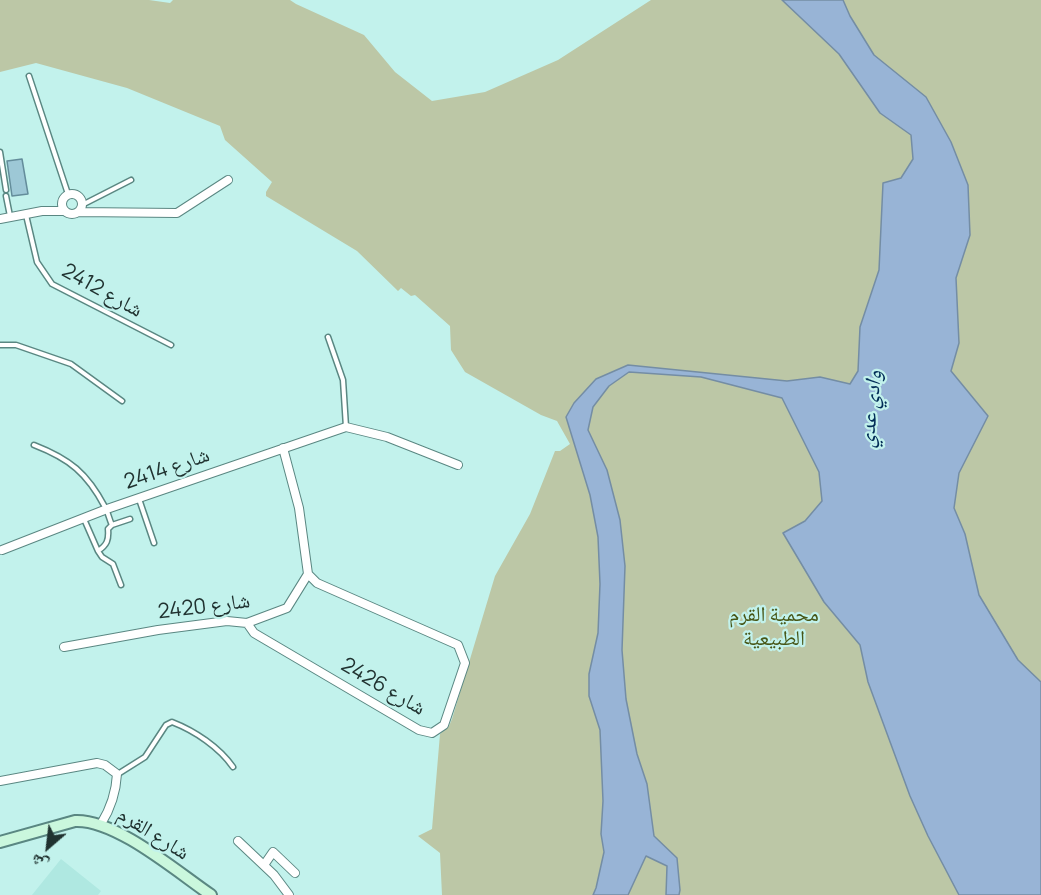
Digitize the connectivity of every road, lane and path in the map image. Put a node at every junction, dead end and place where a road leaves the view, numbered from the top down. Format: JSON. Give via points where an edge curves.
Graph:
{"nodes":[{"id":1,"x":29,"y":76,"type":"dead end"},
{"id":2,"x":0,"y":152,"type":"edge"},
{"id":3,"x":131,"y":180,"type":"dead end"},
{"id":4,"x":228,"y":180,"type":"dead end"},
{"id":5,"x":6,"y":190,"type":"dead end"},
{"id":6,"x":68,"y":194,"type":"junction"},
{"id":7,"x":6,"y":196,"type":"dead end"},
{"id":8,"x":80,"y":208,"type":"junction"},
{"id":9,"x":65,"y":212,"type":"junction"},
{"id":10,"x":26,"y":215,"type":"junction"},
{"id":11,"x":10,"y":217,"type":"junction"},
{"id":12,"x":0,"y":219,"type":"edge"},
{"id":13,"x":328,"y":337,"type":"dead end"},
{"id":14,"x":0,"y":345,"type":"edge"},
{"id":15,"x":171,"y":345,"type":"dead end"},
{"id":16,"x":122,"y":401,"type":"dead end"},
{"id":17,"x":346,"y":428,"type":"junction"},
{"id":18,"x":34,"y":445,"type":"dead end"},
{"id":19,"x":283,"y":448,"type":"junction"},
{"id":20,"x":458,"y":465,"type":"dead end"},
{"id":21,"x":139,"y":498,"type":"junction"},
{"id":22,"x":107,"y":509,"type":"junction"},
{"id":23,"x":84,"y":518,"type":"junction"},
{"id":24,"x":130,"y":519,"type":"dead end"},
{"id":25,"x":112,"y":525,"type":"junction"},
{"id":26,"x":154,"y":543,"type":"dead end"},
{"id":27,"x":0,"y":549,"type":"edge"},
{"id":28,"x":98,"y":550,"type":"junction"},
{"id":29,"x":308,"y":574,"type":"junction"},
{"id":30,"x":121,"y":585,"type":"dead end"},
{"id":31,"x":247,"y":623,"type":"junction"},
{"id":32,"x":64,"y":647,"type":"dead end"},
{"id":33,"x":233,"y":767,"type":"dead end"},
{"id":34,"x":117,"y":774,"type":"junction"},
{"id":35,"x":0,"y":781,"type":"edge"},
{"id":36,"x":101,"y":824,"type":"junction"},
{"id":37,"x":238,"y":841,"type":"dead end"},
{"id":38,"x":0,"y":842,"type":"edge"},
{"id":39,"x":264,"y":866,"type":"junction"},
{"id":40,"x":295,"y":873,"type":"dead end"},
{"id":41,"x":211,"y":895,"type":"edge"},
{"id":42,"x":289,"y":895,"type":"edge"}],
"edges":[{"from":1,"to":6,"type":"lane"},
{"from":2,"to":5,"type":"lane"},
{"from":3,"to":8,"type":"lane"},
{"from":4,"to":8,"type":"street","via":[[177,213]]},
{"from":6,"to":8,"type":"street","via":[[78,195]]},
{"from":6,"to":9,"type":"street","via":[[62,200]]},
{"from":7,"to":11,"type":"lane"},
{"from":8,"to":9,"type":"street","via":[[72,214]]},
{"from":9,"to":10,"type":"street"},
{"from":10,"to":11,"type":"street"},
{"from":10,"to":15,"type":"lane","name":"2412 شارع","via":[[37,262],[52,284]]},
{"from":11,"to":12,"type":"street"},
{"from":13,"to":17,"type":"lane","via":[[343,380]]},
{"from":14,"to":16,"type":"lane","via":[[16,345],[71,364]]},
{"from":17,"to":19,"type":"street","name":"2414 شارع"},
{"from":17,"to":20,"type":"street","name":"2414 شارع","via":[[387,437]]},
{"from":18,"to":22,"type":"lane","via":[[58,454],[85,475]]},
{"from":19,"to":21,"type":"street","name":"2414 شارع"},
{"from":19,"to":29,"type":"street","via":[[299,508]]},
{"from":21,"to":22,"type":"street","name":"2414 شارع"},
{"from":21,"to":26,"type":"lane"},
{"from":22,"to":23,"type":"street","name":"2414 شارع"},
{"from":22,"to":25,"type":"lane"},
{"from":23,"to":27,"type":"street","name":"2414 شارع"},
{"from":23,"to":28,"type":"lane"},
{"from":24,"to":25,"type":"lane"},
{"from":25,"to":28,"type":"lane","via":[[105,546]]},
{"from":28,"to":30,"type":"lane","via":[[112,564]]},
{"from":29,"to":31,"type":"street","name":"2420 شارع","via":[[287,608]]},
{"from":29,"to":31,"type":"street","name":"2426 شارع","via":[[317,583],[458,645],[465,663],[444,725],[432,733],[419,730],[254,633]]},
{"from":31,"to":32,"type":"street","name":"2420 شارع","via":[[227,621]]},
{"from":33,"to":34,"type":"lane","via":[[224,753],[172,722],[166,725],[146,757]]},
{"from":34,"to":35,"type":"street","via":[[97,763]]},
{"from":34,"to":36,"type":"street","via":[[110,808]]},
{"from":36,"to":38,"type":"main road","name":"شارع القرم","via":[[75,821]]},
{"from":36,"to":41,"type":"main road","name":"شارع القرم"},
{"from":37,"to":39,"type":"street"},
{"from":39,"to":40,"type":"street","via":[[273,852]]},
{"from":39,"to":42,"type":"street"}]}
